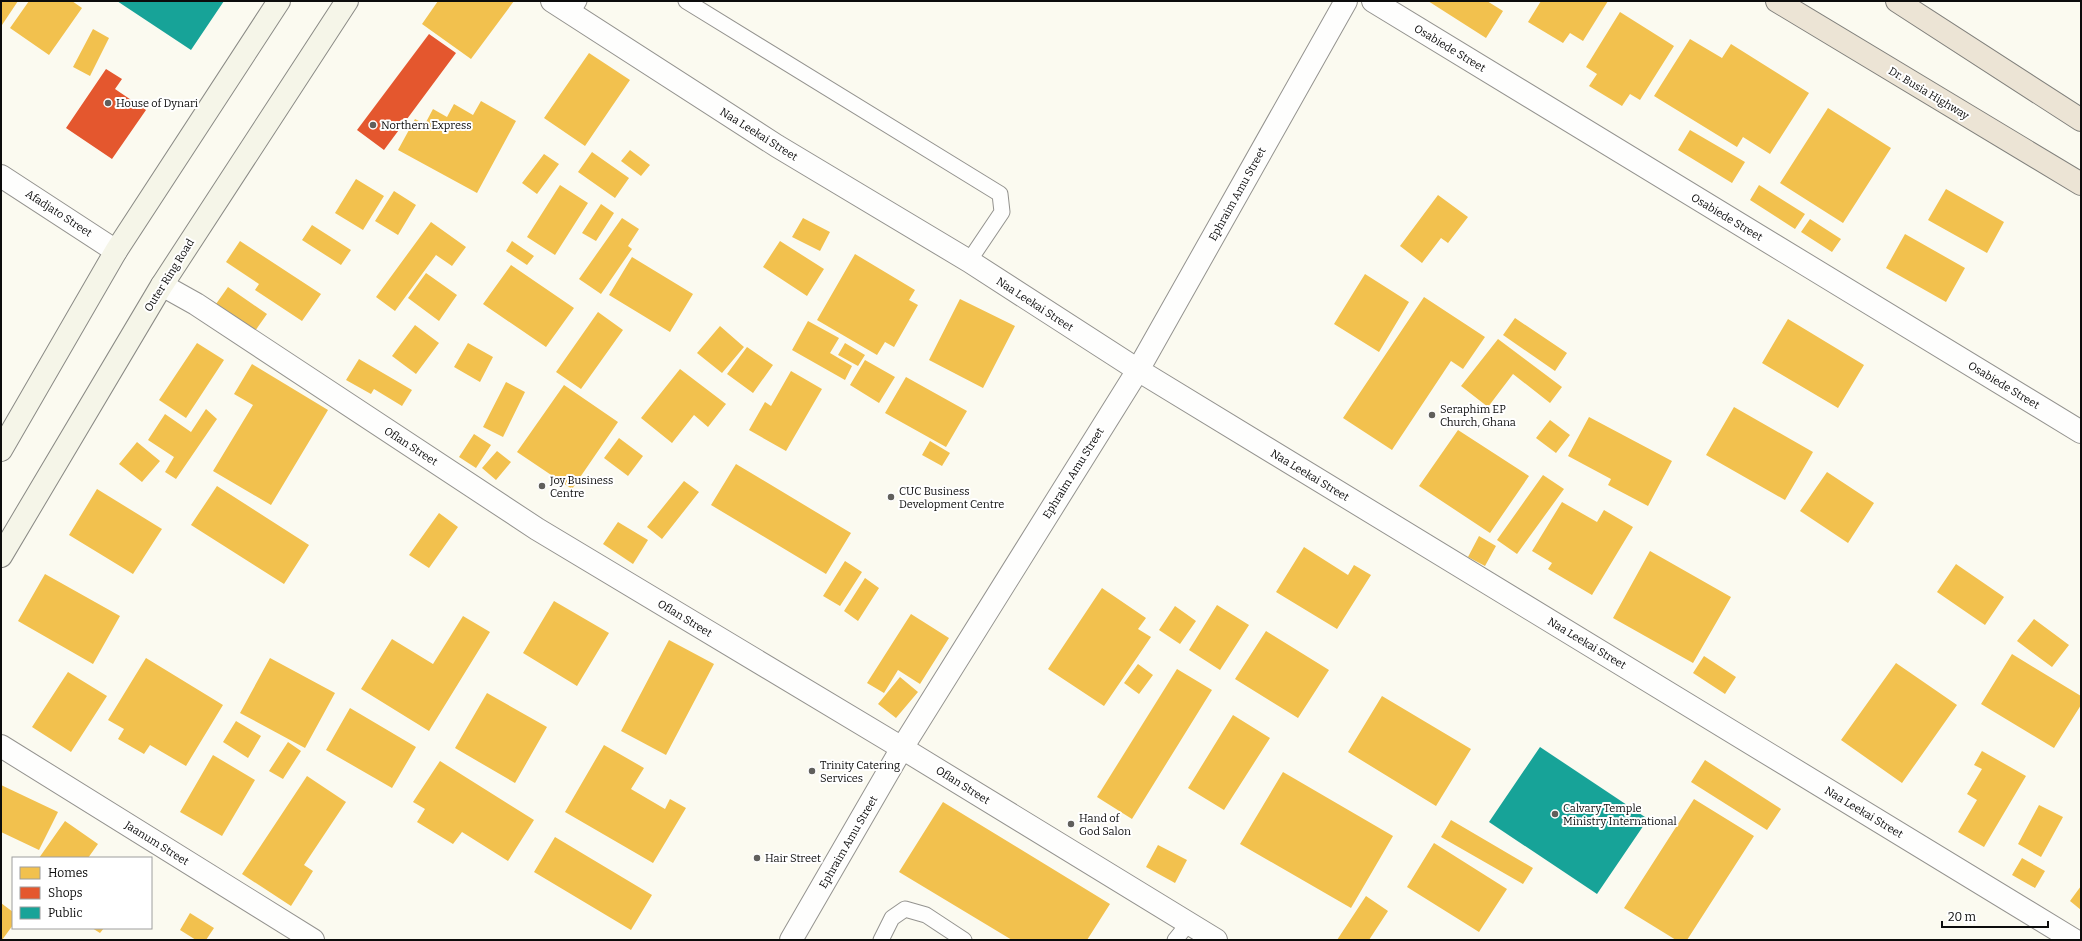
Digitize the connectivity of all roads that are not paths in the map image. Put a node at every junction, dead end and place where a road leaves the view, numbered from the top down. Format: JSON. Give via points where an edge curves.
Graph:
{"nodes":[{"id":1,"x":279,"y":1,"type":"edge"},
{"id":2,"x":347,"y":1,"type":"edge"},
{"id":3,"x":552,"y":1,"type":"edge"},
{"id":4,"x":686,"y":1,"type":"edge"},
{"id":5,"x":1346,"y":1,"type":"edge"},
{"id":6,"x":1373,"y":1,"type":"edge"},
{"id":7,"x":1777,"y":1,"type":"edge"},
{"id":8,"x":1897,"y":1,"type":"edge"},
{"id":9,"x":576,"y":7,"type":"edge"},
{"id":10,"x":2081,"y":120,"type":"edge"},
{"id":11,"x":1,"y":176,"type":"edge"},
{"id":12,"x":2081,"y":184,"type":"edge"},
{"id":13,"x":116,"y":252,"type":"junction"},
{"id":14,"x":969,"y":261,"type":"junction"},
{"id":15,"x":162,"y":285,"type":"junction"},
{"id":16,"x":1138,"y":370,"type":"junction"},
{"id":17,"x":2081,"y":432,"type":"edge"},
{"id":18,"x":1,"y":450,"type":"edge"},
{"id":19,"x":1,"y":556,"type":"edge"},
{"id":20,"x":1,"y":746,"type":"edge"},
{"id":21,"x":902,"y":748,"type":"junction"},
{"id":22,"x":1181,"y":932,"type":"edge"},
{"id":23,"x":313,"y":940,"type":"edge"},
{"id":24,"x":791,"y":940,"type":"edge"},
{"id":25,"x":881,"y":940,"type":"edge"},
{"id":26,"x":964,"y":940,"type":"edge"},
{"id":27,"x":1216,"y":940,"type":"edge"},
{"id":28,"x":2074,"y":940,"type":"edge"}],
"edges":[{"from":1,"to":13,"type":"main road"},
{"from":2,"to":15,"type":"main road","name":"Outer Ring Road"},
{"from":3,"to":9,"type":"street","name":"Naa Leekai Street"},
{"from":4,"to":14,"type":"lane","via":[[1000,194],[1002,212]]},
{"from":5,"to":16,"type":"street","name":"Ephraim Amu Street"},
{"from":6,"to":17,"type":"street","name":"Osabiede Street"},
{"from":7,"to":12,"type":"highway","name":"Dr. Busia Highway"},
{"from":8,"to":10,"type":"highway"},
{"from":9,"to":14,"type":"street","name":"Naa Leekai Street","via":[[777,146]]},
{"from":11,"to":13,"type":"street","name":"Afadjato Street"},
{"from":13,"to":18,"type":"main road"},
{"from":14,"to":16,"type":"street","name":"Naa Leekai Street"},
{"from":15,"to":19,"type":"main road","name":"Outer Ring Road"},
{"from":15,"to":21,"type":"street","name":"Oflan Street","via":[[202,308],[537,529]]},
{"from":16,"to":21,"type":"street","name":"Ephraim Amu Street"},
{"from":16,"to":28,"type":"street","name":"Naa Leekai Street"},
{"from":20,"to":23,"type":"street","name":"Jaanum Street"},
{"from":21,"to":22,"type":"street","name":"Oflan Street"},
{"from":21,"to":24,"type":"street","name":"Ephraim Amu Street"},
{"from":22,"to":27,"type":"street","name":"Oflan Street"},
{"from":25,"to":26,"type":"lane","via":[[892,918],[905,909],[926,915]]}]}
